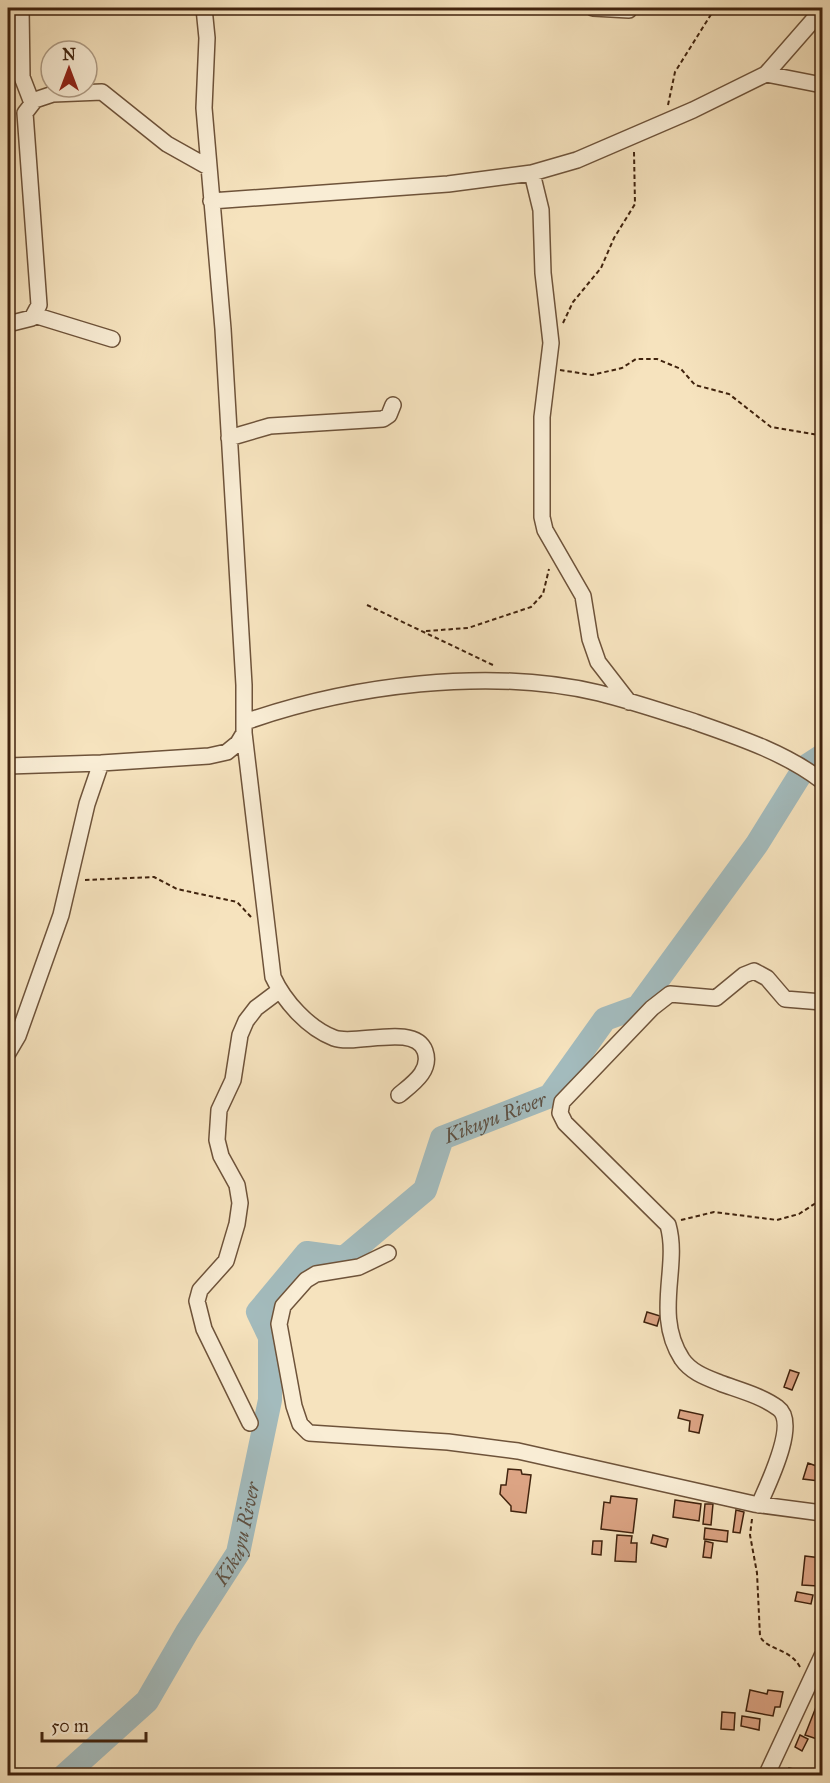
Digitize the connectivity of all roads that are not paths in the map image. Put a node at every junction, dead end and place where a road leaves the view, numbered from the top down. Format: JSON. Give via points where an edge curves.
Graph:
{"nodes":[{"id":1,"x":21,"y":8,"type":"edge"},
{"id":2,"x":204,"y":8,"type":"edge"},
{"id":3,"x":599,"y":8,"type":"edge"},
{"id":4,"x":628,"y":10,"type":"dead end"},
{"id":5,"x":822,"y":10,"type":"edge"},
{"id":6,"x":766,"y":74,"type":"junction"},
{"id":7,"x":822,"y":85,"type":"edge"},
{"id":8,"x":32,"y":104,"type":"junction"},
{"id":9,"x":208,"y":167,"type":"junction"},
{"id":10,"x":532,"y":173,"type":"junction"},
{"id":11,"x":211,"y":201,"type":"junction"},
{"id":12,"x":34,"y":315,"type":"junction"},
{"id":13,"x":8,"y":324,"type":"edge"},
{"id":14,"x":112,"y":339,"type":"dead end"},
{"id":15,"x":393,"y":405,"type":"dead end"},
{"id":16,"x":229,"y":438,"type":"junction"},
{"id":17,"x":630,"y":702,"type":"junction"},
{"id":18,"x":245,"y":728,"type":"junction"},
{"id":19,"x":101,"y":763,"type":"junction"},
{"id":20,"x":8,"y":766,"type":"edge"},
{"id":21,"x":822,"y":781,"type":"edge"},
{"id":22,"x":280,"y":990,"type":"junction"},
{"id":23,"x":822,"y":1002,"type":"edge"},
{"id":24,"x":8,"y":1053,"type":"edge"},
{"id":25,"x":399,"y":1095,"type":"dead end"},
{"id":26,"x":387,"y":1253,"type":"dead end"},
{"id":27,"x":250,"y":1422,"type":"dead end"},
{"id":28,"x":757,"y":1505,"type":"junction"},
{"id":29,"x":822,"y":1513,"type":"edge"},
{"id":30,"x":822,"y":1656,"type":"edge"},
{"id":31,"x":808,"y":1688,"type":"junction"},
{"id":32,"x":822,"y":1695,"type":"edge"},
{"id":33,"x":766,"y":1776,"type":"edge"}],
"edges":[{"from":1,"to":8,"type":"street","via":[[22,77]]},
{"from":2,"to":9,"type":"street"},
{"from":3,"to":4,"type":"street"},
{"from":5,"to":6,"type":"street"},
{"from":6,"to":7,"type":"street"},
{"from":6,"to":10,"type":"street","via":[[665,123],[577,160]]},
{"from":8,"to":9,"type":"street","via":[[53,94],[102,92],[167,144]]},
{"from":8,"to":12,"type":"street","via":[[25,112],[39,305]]},
{"from":9,"to":11,"type":"street"},
{"from":10,"to":11,"type":"street","via":[[448,184]]},
{"from":10,"to":17,"type":"street","via":[[541,210],[551,343],[542,417],[543,524],[583,596],[598,662]]},
{"from":11,"to":16,"type":"street"},
{"from":12,"to":13,"type":"street"},
{"from":12,"to":14,"type":"street"},
{"from":15,"to":16,"type":"street","via":[[383,419],[270,426]]},
{"from":16,"to":18,"type":"street"},
{"from":17,"to":18,"type":"street","via":[[598,692],[524,681],[435,684],[378,688],[310,702]]},
{"from":17,"to":21,"type":"street","via":[[730,734],[805,767]]},
{"from":18,"to":19,"type":"street","via":[[238,743],[227,752]]},
{"from":18,"to":22,"type":"street","via":[[273,976]]},
{"from":19,"to":20,"type":"street"},
{"from":19,"to":24,"type":"street","via":[[39,979]]},
{"from":22,"to":25,"type":"street","via":[[319,1030],[336,1039],[406,1036],[416,1040],[424,1048],[427,1061],[424,1070]]},
{"from":22,"to":27,"type":"street","via":[[246,1021],[233,1080],[219,1110],[217,1140],[237,1185],[240,1203],[226,1261],[200,1290],[197,1301],[204,1329]]},
{"from":23,"to":28,"type":"street","via":[[785,999],[767,978],[754,971],[716,998],[670,994],[562,1102],[560,1113],[565,1123],[669,1229],[667,1307],[682,1359],[701,1376],[779,1408],[786,1420],[780,1452]]},
{"from":26,"to":28,"type":"street","via":[[359,1267],[316,1274],[283,1306],[281,1338],[294,1406],[303,1429],[322,1436],[387,1437],[518,1451]]},
{"from":28,"to":29,"type":"street"},
{"from":30,"to":31,"type":"street"},
{"from":31,"to":32,"type":"street"},
{"from":31,"to":33,"type":"street"}]}
